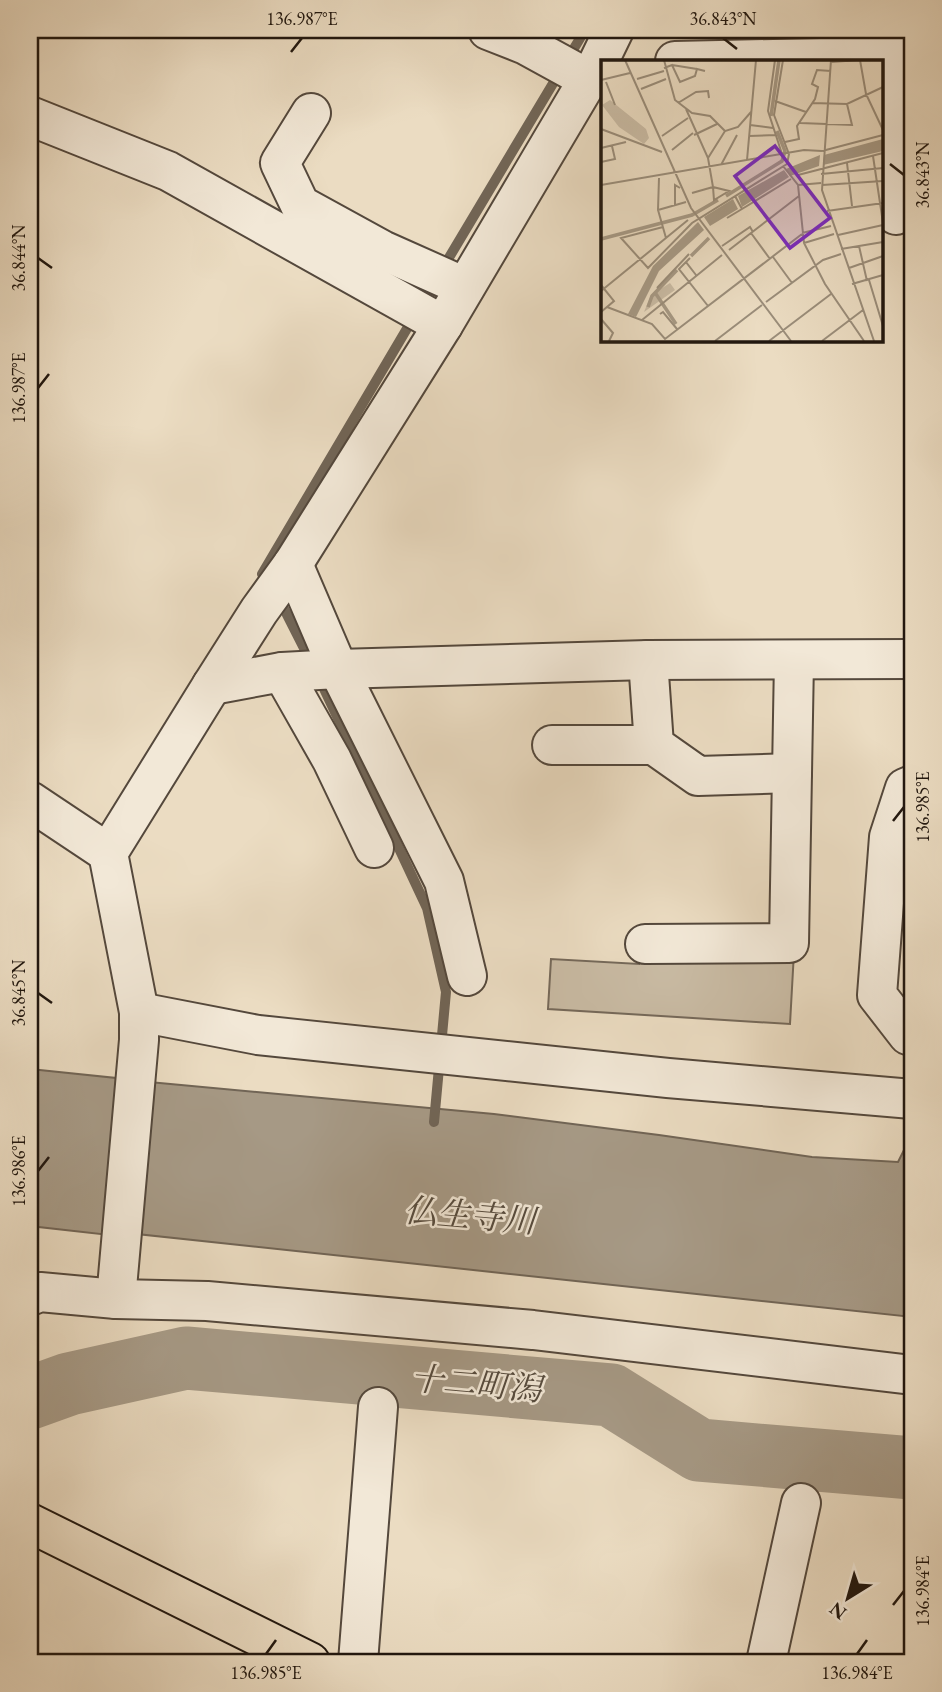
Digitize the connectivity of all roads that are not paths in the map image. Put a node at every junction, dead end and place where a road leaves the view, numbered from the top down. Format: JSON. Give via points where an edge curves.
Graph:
{"nodes":[{"id":1,"x":488,"y":30,"type":"edge"},
{"id":2,"x":614,"y":30,"type":"edge"},
{"id":3,"x":902,"y":56,"type":"edge"},
{"id":4,"x":720,"y":60,"type":"edge"},
{"id":5,"x":596,"y":68,"type":"edge"},
{"id":6,"x":311,"y":113,"type":"dead end"},
{"id":7,"x":30,"y":116,"type":"edge"},
{"id":8,"x":896,"y":215,"type":"dead end"},
{"id":9,"x":465,"y":287,"type":"junction"},
{"id":10,"x":443,"y":325,"type":"junction"},
{"id":11,"x":293,"y":564,"type":"junction"},
{"id":12,"x":912,"y":659,"type":"edge"},
{"id":13,"x":648,"y":660,"type":"junction"},
{"id":14,"x":794,"y":660,"type":"junction"},
{"id":15,"x":338,"y":669,"type":"junction"},
{"id":16,"x":282,"y":673,"type":"junction"},
{"id":17,"x":212,"y":685,"type":"junction"},
{"id":18,"x":552,"y":745,"type":"dead end"},
{"id":19,"x":654,"y":745,"type":"junction"},
{"id":20,"x":792,"y":773,"type":"junction"},
{"id":21,"x":912,"y":785,"type":"edge"},
{"id":22,"x":30,"y":801,"type":"edge"},
{"id":23,"x":373,"y":848,"type":"dead end"},
{"id":24,"x":108,"y":853,"type":"junction"},
{"id":25,"x":645,"y":944,"type":"dead end"},
{"id":26,"x":467,"y":976,"type":"dead end"},
{"id":27,"x":139,"y":1026,"type":"junction"},
{"id":28,"x":912,"y":1035,"type":"edge"},
{"id":29,"x":912,"y":1099,"type":"edge"},
{"id":30,"x":33,"y":1293,"type":"edge"},
{"id":31,"x":116,"y":1299,"type":"junction"},
{"id":32,"x":912,"y":1375,"type":"edge"},
{"id":33,"x":378,"y":1407,"type":"dead end"},
{"id":34,"x":801,"y":1503,"type":"dead end"},
{"id":35,"x":30,"y":1523,"type":"edge"},
{"id":36,"x":310,"y":1662,"type":"edge"},
{"id":37,"x":358,"y":1662,"type":"edge"},
{"id":38,"x":766,"y":1662,"type":"edge"}],
"edges":[{"from":1,"to":5,"type":"street"},
{"from":2,"to":5,"type":"street"},
{"from":3,"to":4,"type":"street"},
{"from":3,"to":8,"type":"street"},
{"from":5,"to":9,"type":"street"},
{"from":6,"to":9,"type":"street","via":[[280,163],[300,205],[382,250]]},
{"from":7,"to":10,"type":"street","via":[[168,171]]},
{"from":9,"to":10,"type":"street"},
{"from":10,"to":11,"type":"street"},
{"from":11,"to":15,"type":"street"},
{"from":11,"to":17,"type":"street"},
{"from":12,"to":14,"type":"street"},
{"from":13,"to":14,"type":"street"},
{"from":13,"to":15,"type":"street"},
{"from":13,"to":19,"type":"street"},
{"from":14,"to":20,"type":"street"},
{"from":15,"to":16,"type":"street"},
{"from":15,"to":26,"type":"street","via":[[444,881]]},
{"from":16,"to":17,"type":"street"},
{"from":16,"to":23,"type":"street","via":[[332,760]]},
{"from":17,"to":24,"type":"street"},
{"from":18,"to":19,"type":"street"},
{"from":19,"to":20,"type":"street","via":[[698,776]]},
{"from":20,"to":25,"type":"street","via":[[789,943]]},
{"from":21,"to":28,"type":"street","via":[[905,788],[888,836],[877,995]]},
{"from":22,"to":24,"type":"street"},
{"from":24,"to":27,"type":"street"},
{"from":27,"to":29,"type":"street"},
{"from":27,"to":31,"type":"street"},
{"from":30,"to":31,"type":"street"},
{"from":31,"to":32,"type":"street","via":[[207,1301],[534,1330]]},
{"from":33,"to":37,"type":"street"},
{"from":34,"to":38,"type":"street"},
{"from":35,"to":36,"type":"main road"}]}
